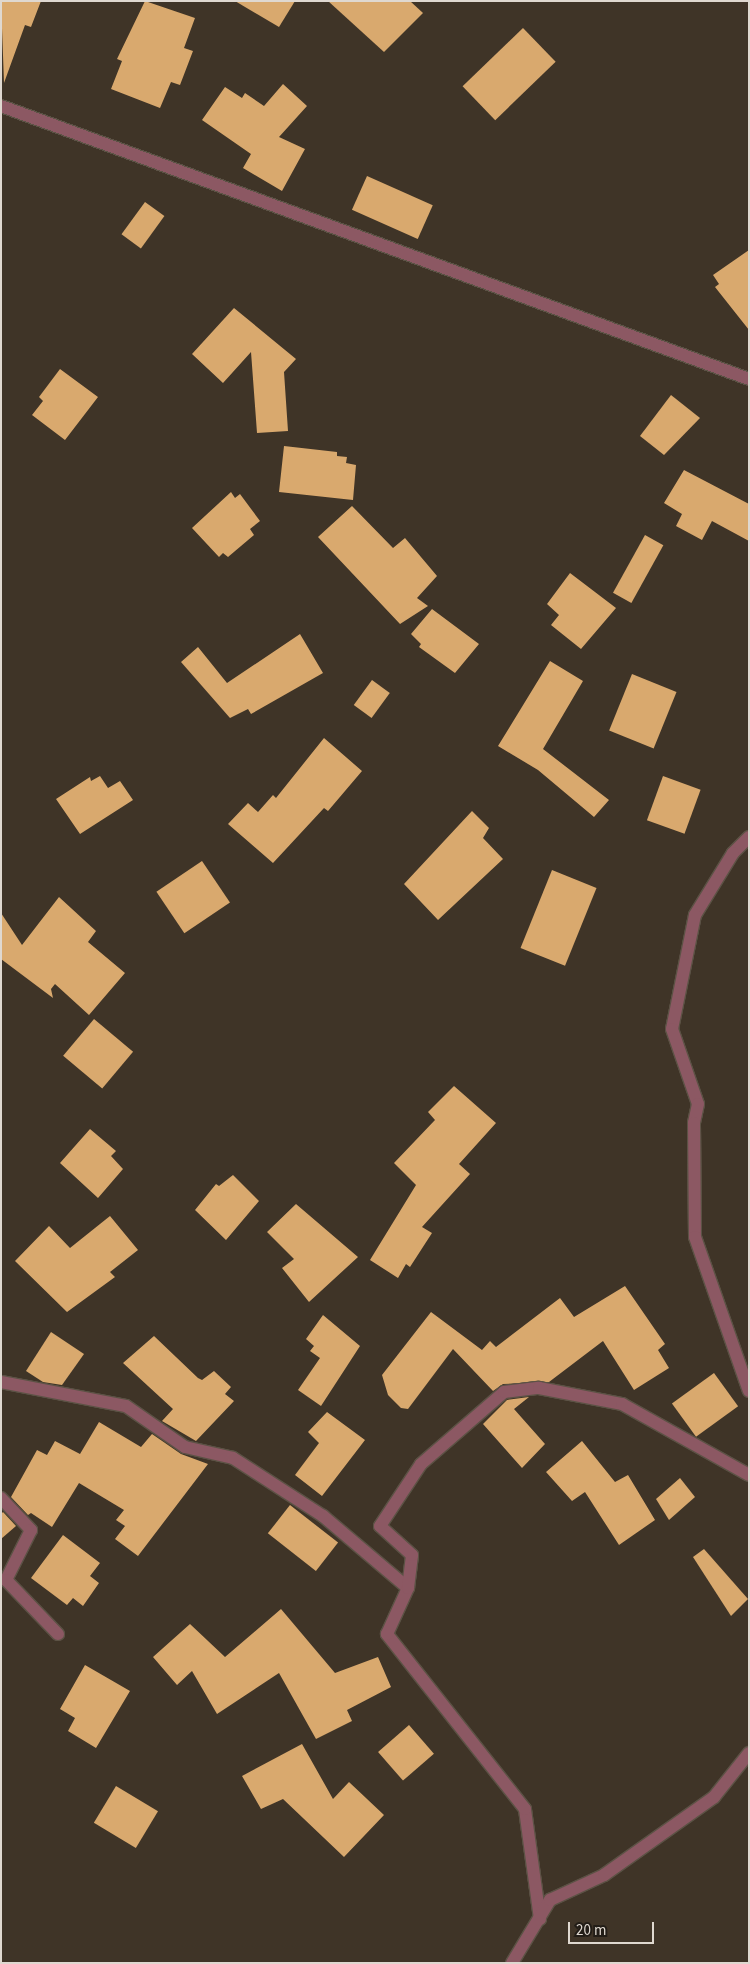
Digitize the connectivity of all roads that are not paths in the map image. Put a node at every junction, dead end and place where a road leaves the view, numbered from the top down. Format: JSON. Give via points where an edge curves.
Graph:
{"nodes":[{"id":1,"x":1,"y":106,"type":"edge"},
{"id":2,"x":749,"y":379,"type":"edge"},
{"id":3,"x":749,"y":837,"type":"edge"},
{"id":4,"x":1,"y":1382,"type":"edge"},
{"id":5,"x":749,"y":1391,"type":"edge"},
{"id":6,"x":749,"y":1475,"type":"edge"},
{"id":7,"x":1,"y":1498,"type":"edge"},
{"id":8,"x":408,"y":1588,"type":"junction"},
{"id":9,"x":58,"y":1634,"type":"dead end"},
{"id":10,"x":749,"y":1753,"type":"edge"},
{"id":11,"x":540,"y":1919,"type":"junction"},
{"id":12,"x":512,"y":1963,"type":"edge"}],
"edges":[{"from":1,"to":2,"type":"street"},
{"from":3,"to":5,"type":"street","via":[[732,853],[696,915],[672,1029],[698,1104],[694,1123],[695,1237]]},
{"from":4,"to":8,"type":"street","via":[[126,1406],[185,1447],[233,1458],[324,1516]]},
{"from":6,"to":8,"type":"street","via":[[622,1404],[539,1388],[504,1392],[421,1464],[380,1526],[412,1556]]},
{"from":7,"to":9,"type":"street","via":[[32,1530],[6,1580]]},
{"from":8,"to":11,"type":"street","via":[[387,1634],[524,1809]]},
{"from":10,"to":11,"type":"street","via":[[714,1797],[604,1875],[550,1900]]},
{"from":11,"to":12,"type":"street"}]}
